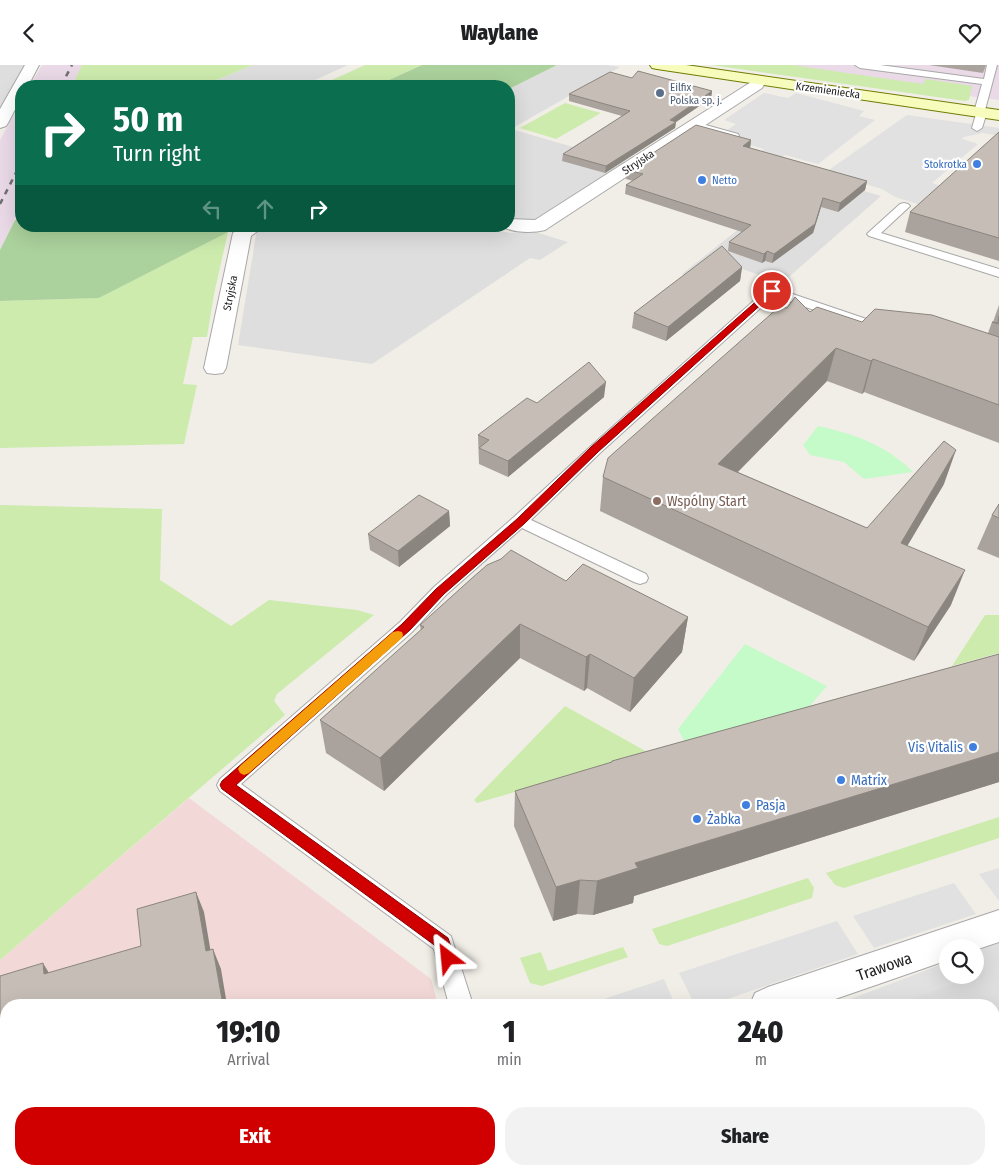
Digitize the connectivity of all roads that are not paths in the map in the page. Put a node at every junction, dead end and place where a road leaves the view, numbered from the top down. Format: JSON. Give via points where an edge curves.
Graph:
{"nodes":[{"id":1,"x":32,"y":65,"type":"edge"},
{"id":2,"x":657,"y":65,"type":"edge"},
{"id":3,"x":860,"y":65,"type":"edge"},
{"id":4,"x":992,"y":65,"type":"edge"},
{"id":5,"x":676,"y":66,"type":"edge"},
{"id":6,"x":21,"y":80,"type":"edge"},
{"id":7,"x":760,"y":80,"type":"junction"},
{"id":8,"x":987,"y":82,"type":"junction"},
{"id":9,"x":15,"y":89,"type":"edge"},
{"id":10,"x":6,"y":102,"type":"edge"},
{"id":11,"x":981,"y":112,"type":"junction"},
{"id":12,"x":999,"y":115,"type":"edge"},
{"id":13,"x":0,"y":123,"type":"edge"},
{"id":14,"x":695,"y":125,"type":"junction"},
{"id":15,"x":978,"y":128,"type":"dead end"},
{"id":16,"x":734,"y":136,"type":"edge"},
{"id":17,"x":904,"y":206,"type":"dead end"},
{"id":18,"x":515,"y":224,"type":"edge"},
{"id":19,"x":244,"y":232,"type":"edge"},
{"id":20,"x":998,"y":272,"type":"edge"},
{"id":21,"x":898,"y":334,"type":"edge"},
{"id":22,"x":215,"y":368,"type":"dead end"},
{"id":23,"x":520,"y":521,"type":"junction"},
{"id":24,"x":640,"y":578,"type":"dead end"},
{"id":25,"x":999,"y":926,"type":"edge"},
{"id":26,"x":459,"y":999,"type":"edge"},
{"id":27,"x":786,"y":999,"type":"edge"}],
"edges":[{"from":1,"to":6,"type":"street"},
{"from":2,"to":5,"type":"street","name":"Krzemieniecka"},
{"from":3,"to":8,"type":"lane"},
{"from":4,"to":8,"type":"lane"},
{"from":5,"to":7,"type":"street","name":"Krzemieniecka"},
{"from":7,"to":11,"type":"street","name":"Krzemieniecka"},
{"from":7,"to":14,"type":"street","name":"Stryjska","via":[[758,85]]},
{"from":8,"to":11,"type":"lane"},
{"from":9,"to":10,"type":"street"},
{"from":10,"to":13,"type":"street"},
{"from":11,"to":12,"type":"street","name":"Krzemieniecka"},
{"from":11,"to":15,"type":"lane"},
{"from":14,"to":16,"type":"lane"},
{"from":14,"to":18,"type":"street","name":"Stryjska","via":[[539,226]]},
{"from":17,"to":20,"type":"lane","via":[[873,234]]},
{"from":19,"to":22,"type":"street","name":"Stryjska"},
{"from":21,"to":23,"type":"lane","via":[[772,291],[595,449]]},
{"from":23,"to":24,"type":"lane"},
{"from":23,"to":26,"type":"lane","via":[[227,785],[443,943]]},
{"from":25,"to":27,"type":"street","name":"Trawowa"}]}
